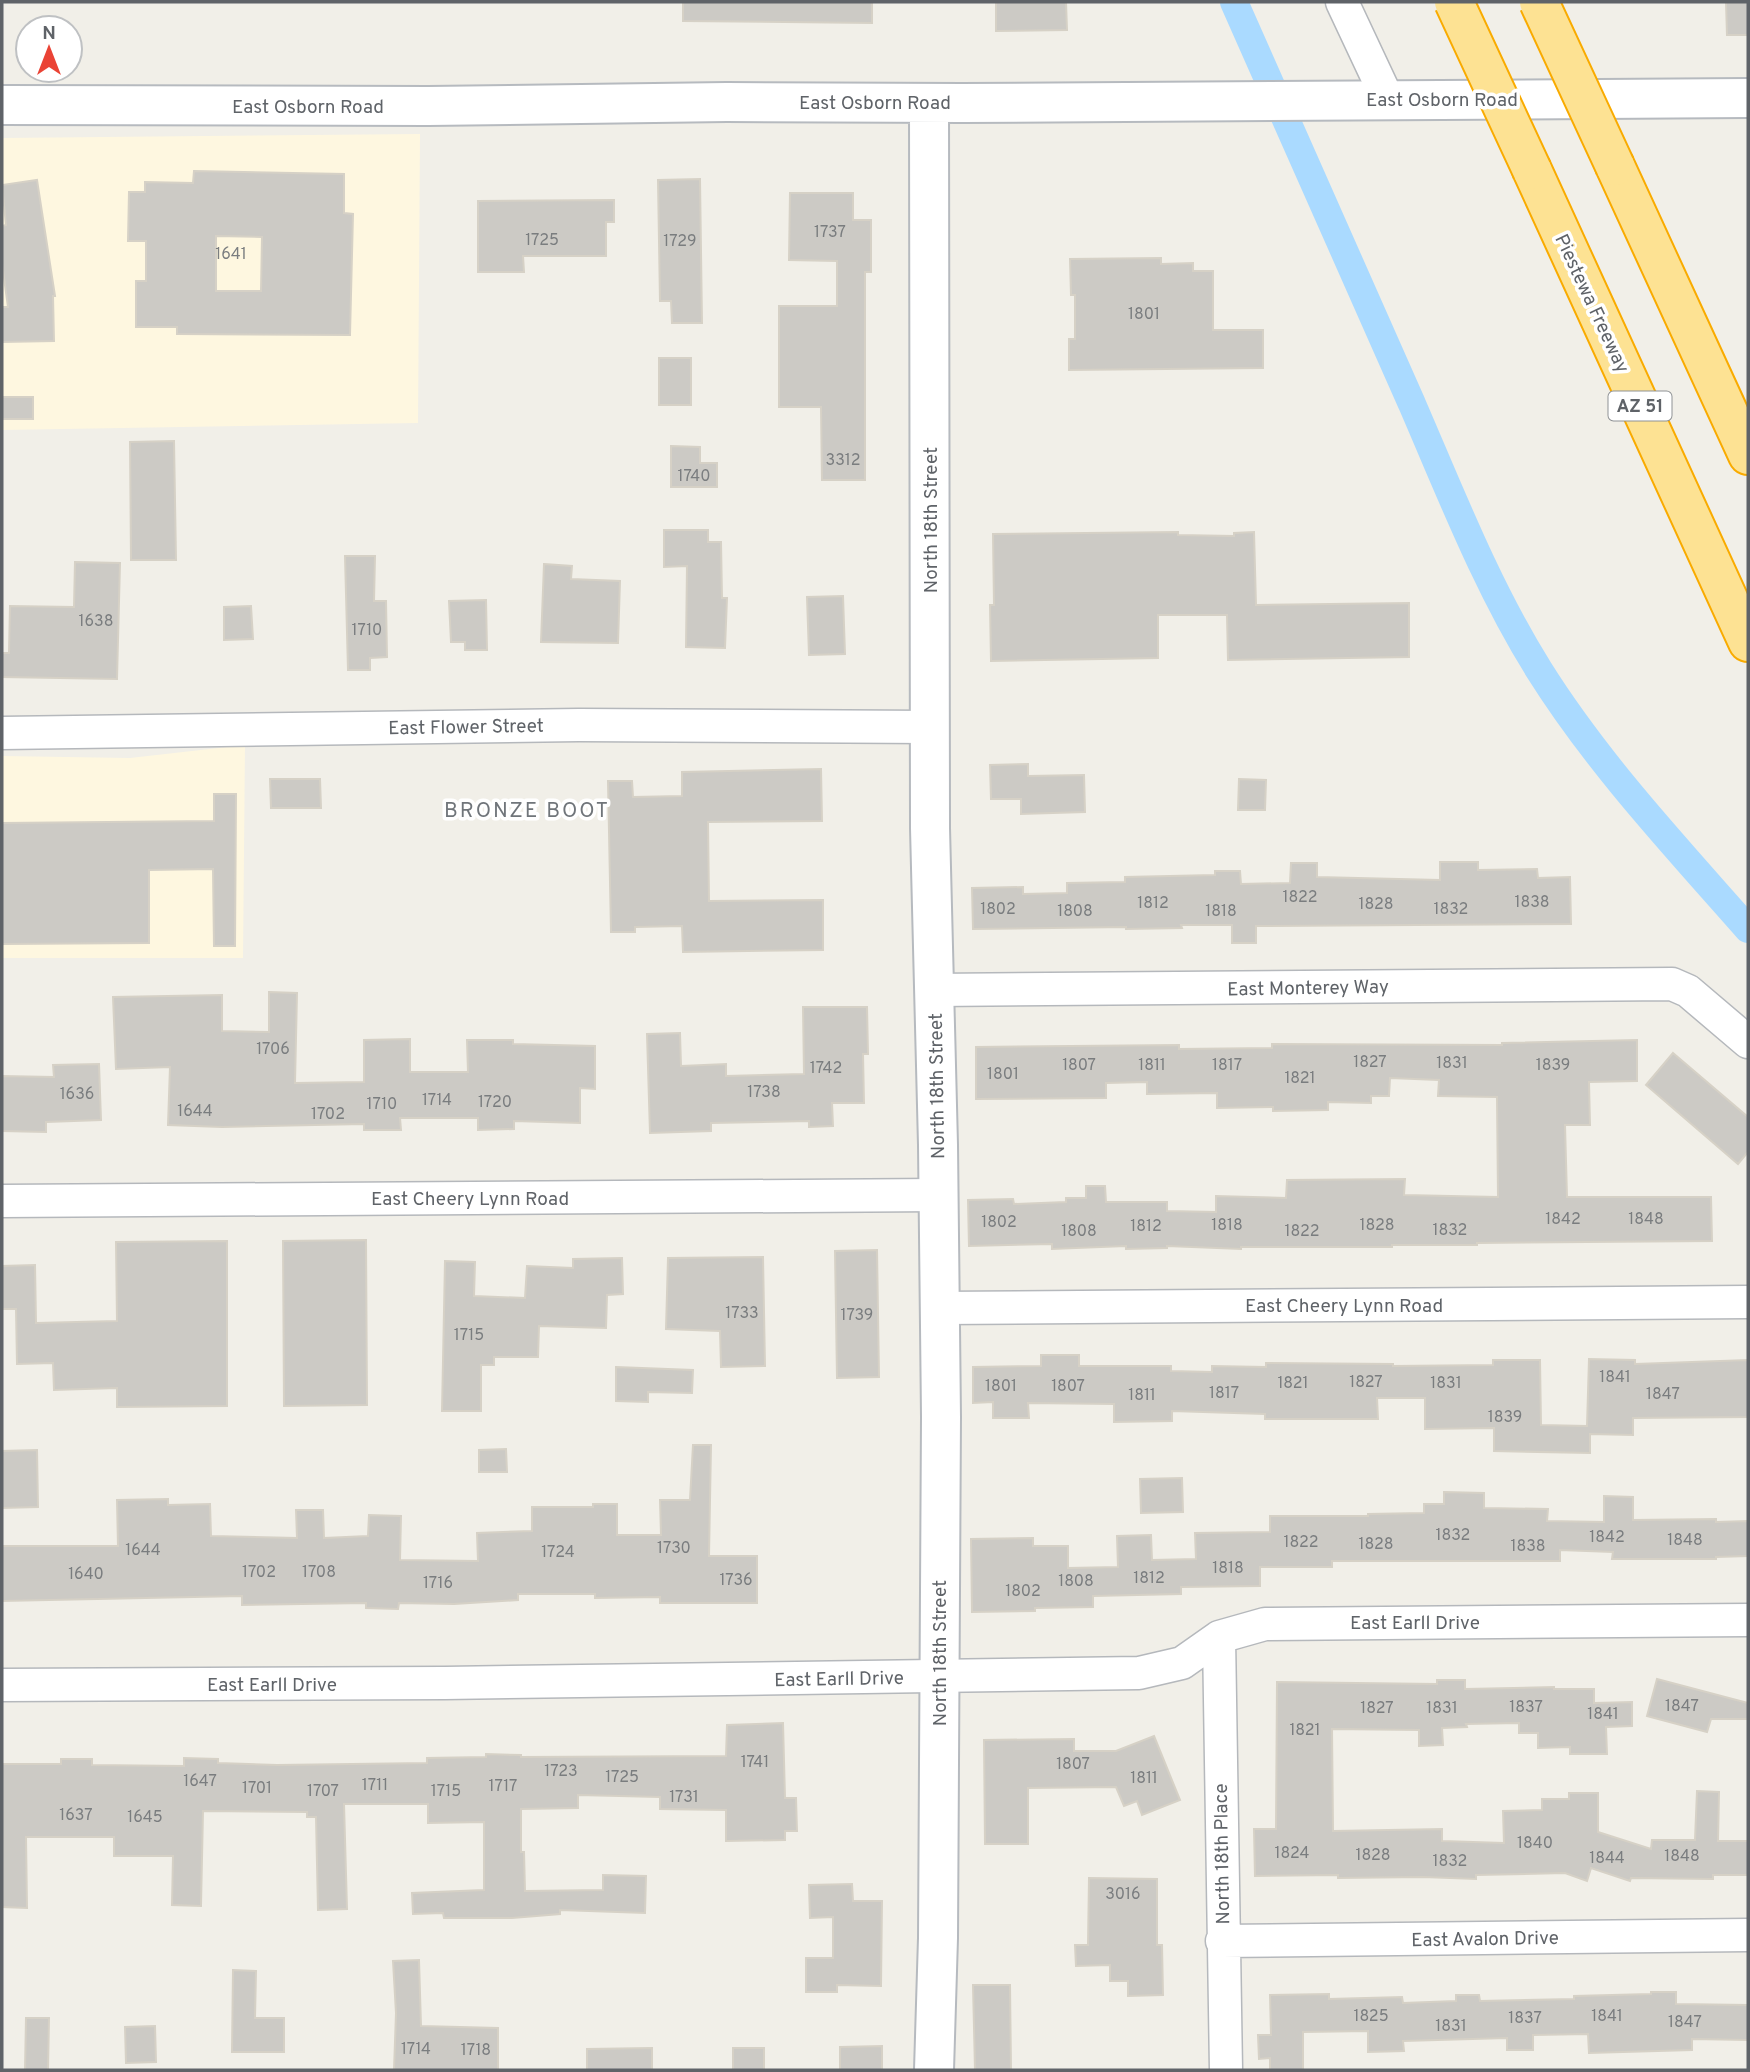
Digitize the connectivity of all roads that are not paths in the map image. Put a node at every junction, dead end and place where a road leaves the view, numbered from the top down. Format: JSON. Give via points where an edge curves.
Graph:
{"nodes":[{"id":1,"x":1342,"y":2,"type":"edge"},
{"id":2,"x":1454,"y":2,"type":"edge"},
{"id":3,"x":1539,"y":2,"type":"edge"},
{"id":4,"x":1748,"y":98,"type":"edge"},
{"id":5,"x":1388,"y":100,"type":"junction"},
{"id":6,"x":929,"y":103,"type":"junction"},
{"id":7,"x":2,"y":105,"type":"edge"},
{"id":8,"x":1748,"y":455,"type":"edge"},
{"id":9,"x":1748,"y":642,"type":"edge"},
{"id":10,"x":930,"y":727,"type":"junction"},
{"id":11,"x":2,"y":733,"type":"edge"},
{"id":12,"x":934,"y":990,"type":"junction"},
{"id":13,"x":1748,"y":1042,"type":"edge"},
{"id":14,"x":939,"y":1195,"type":"junction"},
{"id":15,"x":2,"y":1201,"type":"edge"},
{"id":16,"x":1748,"y":1302,"type":"edge"},
{"id":17,"x":939,"y":1308,"type":"junction"},
{"id":18,"x":1748,"y":1619,"type":"edge"},
{"id":19,"x":1219,"y":1637,"type":"junction"},
{"id":20,"x":939,"y":1676,"type":"junction"},
{"id":21,"x":2,"y":1685,"type":"edge"},
{"id":22,"x":1748,"y":1935,"type":"edge"},
{"id":23,"x":1222,"y":1941,"type":"junction"},
{"id":24,"x":933,"y":2070,"type":"edge"},
{"id":25,"x":1226,"y":2070,"type":"edge"}],
"edges":[{"from":1,"to":5,"type":"street"},
{"from":2,"to":9,"type":"highway","name":"Piestewa Freeway","number":"AZ 51","bridge":true},
{"from":3,"to":8,"type":"highway","bridge":true},
{"from":4,"to":5,"type":"street","name":"East Osborn Road"},
{"from":5,"to":6,"type":"street","name":"East Osborn Road"},
{"from":6,"to":7,"type":"street","name":"East Osborn Road"},
{"from":6,"to":10,"type":"street","name":"North 18th Street"},
{"from":10,"to":11,"type":"street","name":"East Flower Street","via":[[565,725]]},
{"from":10,"to":12,"type":"street","name":"North 18th Street"},
{"from":12,"to":13,"type":"street","name":"East Monterey Way","via":[[1681,986]]},
{"from":12,"to":14,"type":"street","name":"North 18th Street"},
{"from":14,"to":15,"type":"street","name":"East Cheery Lynn Road"},
{"from":14,"to":17,"type":"street","name":"North 18th Street"},
{"from":16,"to":17,"type":"street","name":"East Cheery Lynn Road"},
{"from":17,"to":20,"type":"street","name":"North 18th Street"},
{"from":18,"to":19,"type":"street","name":"East Earll Drive","via":[[1265,1624]]},
{"from":19,"to":20,"type":"street","name":"East Earll Drive","via":[[1182,1662],[1139,1673]]},
{"from":19,"to":23,"type":"street","name":"North 18th Place"},
{"from":20,"to":21,"type":"street","name":"East Earll Drive"},
{"from":20,"to":24,"type":"street","name":"North 18th Street"},
{"from":22,"to":23,"type":"street","name":"East Avalon Drive"},
{"from":23,"to":25,"type":"street","name":"North 18th Place"}]}
